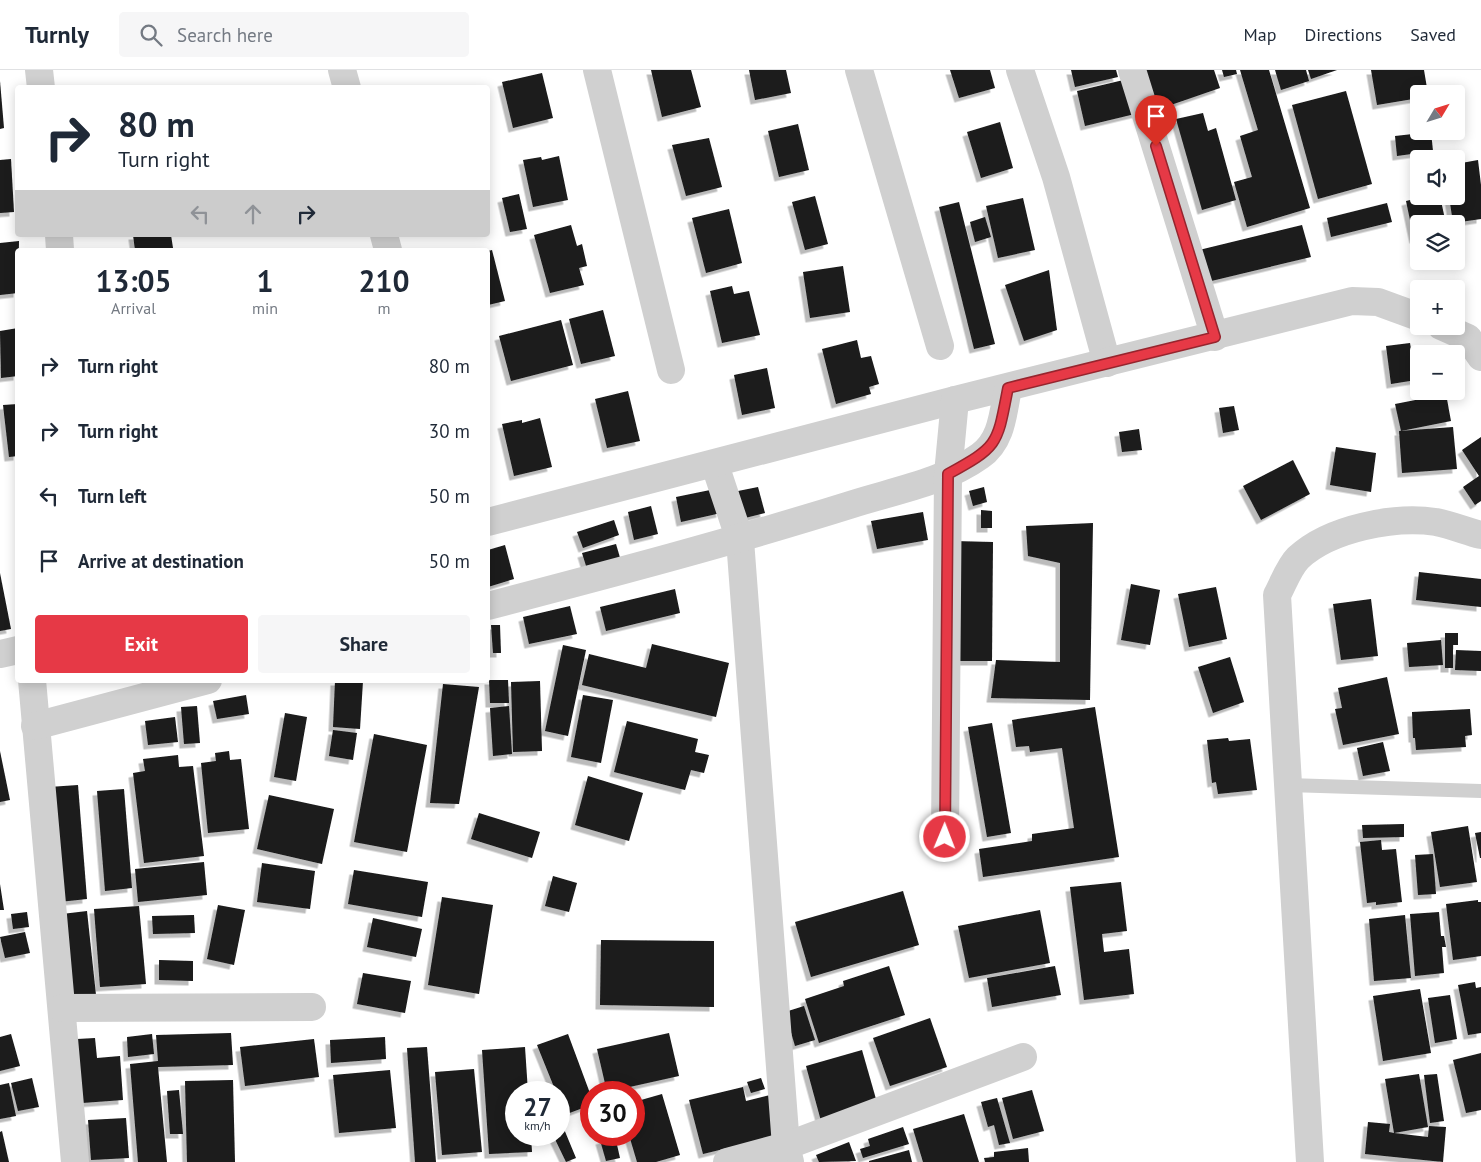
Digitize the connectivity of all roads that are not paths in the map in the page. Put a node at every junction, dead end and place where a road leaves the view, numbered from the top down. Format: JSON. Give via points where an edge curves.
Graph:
{"nodes":[{"id":1,"x":39,"y":70,"type":"edge"},
{"id":2,"x":342,"y":70,"type":"edge"},
{"id":3,"x":597,"y":70,"type":"edge"},
{"id":4,"x":859,"y":70,"type":"edge"},
{"id":5,"x":1020,"y":70,"type":"edge"},
{"id":6,"x":1132,"y":70,"type":"edge"},
{"id":7,"x":41,"y":85,"type":"edge"},
{"id":8,"x":346,"y":85,"type":"edge"},
{"id":9,"x":1410,"y":314,"type":"edge"},
{"id":10,"x":1461,"y":335,"type":"edge"},
{"id":11,"x":1215,"y":337,"type":"junction"},
{"id":12,"x":1477,"y":343,"type":"edge"},
{"id":13,"x":940,"y":346,"type":"dead end"},
{"id":14,"x":1107,"y":363,"type":"junction"},
{"id":15,"x":671,"y":370,"type":"dead end"},
{"id":16,"x":1008,"y":388,"type":"junction"},
{"id":17,"x":955,"y":400,"type":"junction"},
{"id":18,"x":715,"y":465,"type":"junction"},
{"id":19,"x":948,"y":474,"type":"junction"},
{"id":20,"x":490,"y":521,"type":"edge"},
{"id":21,"x":1481,"y":535,"type":"edge"},
{"id":22,"x":740,"y":540,"type":"junction"},
{"id":23,"x":490,"y":605,"type":"edge"},
{"id":24,"x":15,"y":651,"type":"edge"},
{"id":25,"x":0,"y":654,"type":"edge"},
{"id":26,"x":32,"y":683,"type":"edge"},
{"id":27,"x":197,"y":683,"type":"edge"},
{"id":28,"x":35,"y":726,"type":"junction"},
{"id":29,"x":1288,"y":785,"type":"junction"},
{"id":30,"x":1481,"y":791,"type":"edge"},
{"id":31,"x":945,"y":837,"type":"dead end"},
{"id":32,"x":312,"y":1007,"type":"dead end"},
{"id":33,"x":62,"y":1008,"type":"junction"},
{"id":34,"x":1024,"y":1057,"type":"dead end"},
{"id":35,"x":788,"y":1154,"type":"edge"},
{"id":36,"x":75,"y":1162,"type":"edge"},
{"id":37,"x":727,"y":1162,"type":"edge"},
{"id":38,"x":1310,"y":1162,"type":"edge"}],
"edges":[{"from":1,"to":7,"type":"street"},
{"from":2,"to":8,"type":"street"},
{"from":3,"to":15,"type":"street"},
{"from":4,"to":13,"type":"street"},
{"from":5,"to":14,"type":"street","via":[[1056,177]]},
{"from":6,"to":11,"type":"street"},
{"from":9,"to":11,"type":"street","via":[[1378,302],[1352,301]]},
{"from":10,"to":12,"type":"street"},
{"from":11,"to":14,"type":"street"},
{"from":14,"to":16,"type":"street"},
{"from":16,"to":17,"type":"street"},
{"from":16,"to":19,"type":"street","via":[[994,442],[981,456]]},
{"from":17,"to":18,"type":"street"},
{"from":17,"to":19,"type":"street"},
{"from":18,"to":20,"type":"street"},
{"from":18,"to":22,"type":"street"},
{"from":19,"to":22,"type":"street"},
{"from":19,"to":31,"type":"street"},
{"from":21,"to":29,"type":"street","via":[[1436,522],[1353,528],[1328,538],[1297,559],[1277,595]]},
{"from":22,"to":23,"type":"street"},
{"from":22,"to":35,"type":"street"},
{"from":24,"to":25,"type":"street"},
{"from":26,"to":28,"type":"street"},
{"from":27,"to":28,"type":"street"},
{"from":28,"to":33,"type":"street"},
{"from":29,"to":30,"type":"lane"},
{"from":29,"to":38,"type":"street"},
{"from":32,"to":33,"type":"street"},
{"from":33,"to":36,"type":"street"},
{"from":34,"to":35,"type":"street"},
{"from":35,"to":37,"type":"street"}]}
